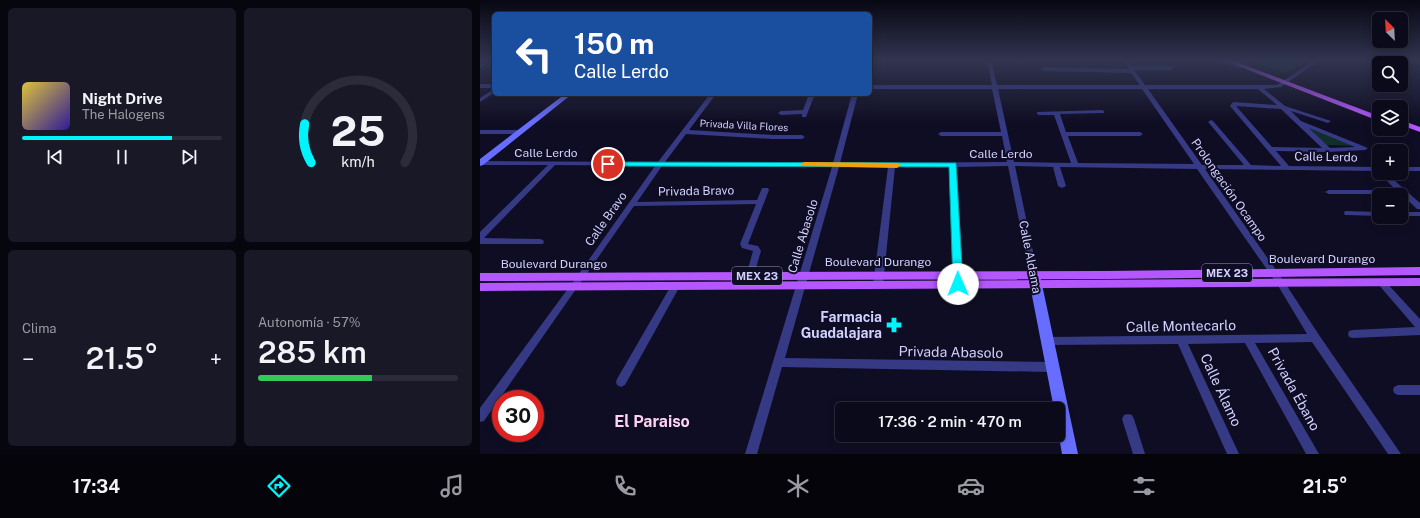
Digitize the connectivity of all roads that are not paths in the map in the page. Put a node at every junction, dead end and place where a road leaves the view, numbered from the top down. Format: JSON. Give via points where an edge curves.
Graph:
{"nodes":[{"id":1,"x":993,"y":81,"type":"edge"},
{"id":2,"x":1139,"y":81,"type":"edge"},
{"id":3,"x":1286,"y":81,"type":"joint"},
{"id":4,"x":480,"y":86,"type":"edge"},
{"id":5,"x":492,"y":86,"type":"edge"},
{"id":6,"x":872,"y":87,"type":"edge"},
{"id":7,"x":994,"y":87,"type":"junction"},
{"id":8,"x":1143,"y":87,"type":"junction"},
{"id":9,"x":1259,"y":87,"type":"junction"},
{"id":10,"x":492,"y":92,"type":"edge"},
{"id":11,"x":566,"y":96,"type":"edge"},
{"id":12,"x":711,"y":96,"type":"edge"},
{"id":13,"x":811,"y":96,"type":"edge"},
{"id":14,"x":854,"y":96,"type":"edge"},
{"id":15,"x":480,"y":100,"type":"edge"},
{"id":16,"x":1283,"y":107,"type":"junction"},
{"id":17,"x":1102,"y":112,"type":"dead end"},
{"id":18,"x":781,"y":113,"type":"dead end"},
{"id":19,"x":1039,"y":113,"type":"dead end"},
{"id":20,"x":1056,"y":113,"type":"junction"},
{"id":21,"x":1372,"y":114,"type":"edge"},
{"id":22,"x":1408,"y":120,"type":"edge"},
{"id":23,"x":1328,"y":121,"type":"dead end"},
{"id":24,"x":1211,"y":122,"type":"dead end"},
{"id":25,"x":1298,"y":122,"type":"junction"},
{"id":26,"x":1420,"y":124,"type":"edge"},
{"id":27,"x":1408,"y":125,"type":"edge"},
{"id":28,"x":1408,"y":128,"type":"edge"},
{"id":29,"x":1408,"y":130,"type":"edge"},
{"id":30,"x":1420,"y":131,"type":"edge"},
{"id":31,"x":480,"y":132,"type":"edge"},
{"id":32,"x":520,"y":132,"type":"junction"},
{"id":33,"x":686,"y":132,"type":"junction"},
{"id":34,"x":941,"y":134,"type":"dead end"},
{"id":35,"x":1004,"y":134,"type":"junction"},
{"id":36,"x":1064,"y":134,"type":"junction"},
{"id":37,"x":1140,"y":134,"type":"dead end"},
{"id":38,"x":1420,"y":136,"type":"edge"},
{"id":39,"x":802,"y":137,"type":"dead end"},
{"id":40,"x":1272,"y":149,"type":"junction"},
{"id":41,"x":1328,"y":150,"type":"junction"},
{"id":42,"x":480,"y":163,"type":"edge"},
{"id":43,"x":553,"y":164,"type":"junction"},
{"id":44,"x":1011,"y":164,"type":"junction"},
{"id":45,"x":659,"y":165,"type":"junction"},
{"id":46,"x":836,"y":165,"type":"junction"},
{"id":47,"x":892,"y":165,"type":"junction"},
{"id":48,"x":953,"y":165,"type":"junction"},
{"id":49,"x":1056,"y":165,"type":"junction"},
{"id":50,"x":1075,"y":165,"type":"junction"},
{"id":51,"x":1198,"y":166,"type":"junction"},
{"id":52,"x":1249,"y":167,"type":"junction"},
{"id":53,"x":1287,"y":168,"type":"junction"},
{"id":54,"x":1408,"y":169,"type":"edge"},
{"id":55,"x":1420,"y":169,"type":"edge"},
{"id":56,"x":1372,"y":170,"type":"edge"},
{"id":57,"x":1390,"y":180,"type":"edge"},
{"id":58,"x":1062,"y":186,"type":"dead end"},
{"id":59,"x":1399,"y":188,"type":"edge"},
{"id":60,"x":765,"y":190,"type":"dead end"},
{"id":61,"x":1329,"y":192,"type":"dead end"},
{"id":62,"x":1372,"y":192,"type":"edge"},
{"id":63,"x":1408,"y":196,"type":"edge"},
{"id":64,"x":760,"y":202,"type":"junction"},
{"id":65,"x":632,"y":204,"type":"junction"},
{"id":66,"x":1420,"y":207,"type":"edge"},
{"id":67,"x":1348,"y":213,"type":"dead end"},
{"id":68,"x":1372,"y":214,"type":"edge"},
{"id":69,"x":1408,"y":214,"type":"edge"},
{"id":70,"x":1420,"y":214,"type":"edge"},
{"id":71,"x":480,"y":237,"type":"edge"},
{"id":72,"x":480,"y":241,"type":"edge"},
{"id":73,"x":540,"y":242,"type":"dead end"},
{"id":74,"x":1420,"y":271,"type":"edge"},
{"id":75,"x":1273,"y":272,"type":"junction"},
{"id":76,"x":750,"y":276,"type":"junction"},
{"id":77,"x":480,"y":277,"type":"edge"},
{"id":78,"x":879,"y":280,"type":"junction"},
{"id":79,"x":958,"y":280,"type":"junction"},
{"id":80,"x":1035,"y":280,"type":"junction"},
{"id":81,"x":802,"y":281,"type":"junction"},
{"id":82,"x":578,"y":282,"type":"junction"},
{"id":83,"x":1280,"y":282,"type":"junction"},
{"id":84,"x":1381,"y":282,"type":"junction"},
{"id":85,"x":1420,"y":282,"type":"edge"},
{"id":86,"x":675,"y":286,"type":"junction"},
{"id":87,"x":480,"y":287,"type":"edge"},
{"id":88,"x":1420,"y":326,"type":"edge"},
{"id":89,"x":1420,"y":331,"type":"edge"},
{"id":90,"x":1353,"y":334,"type":"dead end"},
{"id":91,"x":1315,"y":338,"type":"junction"},
{"id":92,"x":1181,"y":339,"type":"junction"},
{"id":93,"x":1248,"y":339,"type":"junction"},
{"id":94,"x":1047,"y":342,"type":"junction"},
{"id":95,"x":779,"y":362,"type":"junction"},
{"id":96,"x":1051,"y":367,"type":"junction"},
{"id":97,"x":621,"y":382,"type":"dead end"},
{"id":98,"x":1398,"y":390,"type":"dead end"},
{"id":99,"x":1420,"y":390,"type":"edge"},
{"id":100,"x":480,"y":417,"type":"edge"},
{"id":101,"x":1128,"y":419,"type":"dead end"},
{"id":102,"x":751,"y":454,"type":"edge"},
{"id":103,"x":1070,"y":454,"type":"edge"},
{"id":104,"x":1139,"y":454,"type":"edge"},
{"id":105,"x":1233,"y":454,"type":"edge"},
{"id":106,"x":1313,"y":454,"type":"edge"},
{"id":107,"x":1395,"y":454,"type":"edge"}],
"edges":[{"from":1,"to":7,"type":"street","name":"Calle Aldama"},
{"from":2,"to":8,"type":"street","name":"Prolongación Ocampo"},
{"from":3,"to":9,"type":"street","via":[[1279,86]]},
{"from":3,"to":21,"type":"main road"},
{"from":4,"to":5,"type":"street"},
{"from":6,"to":7,"type":"street"},
{"from":7,"to":8,"type":"street"},
{"from":7,"to":35,"type":"street","name":"Calle Aldama"},
{"from":8,"to":9,"type":"street"},
{"from":8,"to":51,"type":"street","name":"Prolongación Ocampo"},
{"from":9,"to":16,"type":"street"},
{"from":10,"to":15,"type":"street"},
{"from":11,"to":32,"type":"street"},
{"from":12,"to":33,"type":"street","name":"Calle Bravo"},
{"from":13,"to":18,"type":"street","via":[[805,114]]},
{"from":14,"to":46,"type":"street","name":"Calle Abasolo"},
{"from":16,"to":23,"type":"street"},
{"from":16,"to":25,"type":"street"},
{"from":16,"to":40,"type":"street","via":[[1236,104],[1233,106]]},
{"from":17,"to":20,"type":"street"},
{"from":19,"to":20,"type":"street"},
{"from":20,"to":36,"type":"street"},
{"from":22,"to":26,"type":"main road"},
{"from":24,"to":52,"type":"street"},
{"from":25,"to":41,"type":"street"},
{"from":25,"to":41,"type":"street","via":[[1366,148]]},
{"from":27,"to":30,"type":"main road"},
{"from":28,"to":30,"type":"main road"},
{"from":29,"to":38,"type":"main road"},
{"from":31,"to":32,"type":"street"},
{"from":32,"to":42,"type":"street"},
{"from":33,"to":39,"type":"street","name":"Privada Villa Flores","via":[[772,138]]},
{"from":33,"to":45,"type":"street","name":"Calle Bravo"},
{"from":34,"to":35,"type":"street"},
{"from":35,"to":44,"type":"street","name":"Calle Aldama"},
{"from":36,"to":37,"type":"street"},
{"from":36,"to":50,"type":"street"},
{"from":40,"to":41,"type":"street"},
{"from":40,"to":53,"type":"street"},
{"from":42,"to":43,"type":"street","name":"Calle Lerdo"},
{"from":43,"to":45,"type":"street","name":"Calle Lerdo"},
{"from":43,"to":71,"type":"street"},
{"from":44,"to":48,"type":"street","name":"Calle Lerdo"},
{"from":44,"to":49,"type":"street","name":"Calle Lerdo"},
{"from":44,"to":80,"type":"street","name":"Calle Aldama"},
{"from":45,"to":46,"type":"street","name":"Calle Lerdo"},
{"from":45,"to":65,"type":"street","name":"Calle Bravo"},
{"from":46,"to":47,"type":"street","name":"Calle Lerdo"},
{"from":46,"to":81,"type":"street","name":"Calle Abasolo"},
{"from":47,"to":48,"type":"street","name":"Calle Lerdo"},
{"from":47,"to":78,"type":"street"},
{"from":48,"to":79,"type":"street"},
{"from":49,"to":50,"type":"street","name":"Calle Lerdo"},
{"from":49,"to":58,"type":"street"},
{"from":50,"to":51,"type":"street","name":"Calle Lerdo"},
{"from":51,"to":52,"type":"street","name":"Calle Lerdo"},
{"from":51,"to":75,"type":"street","name":"Prolongación Ocampo"},
{"from":52,"to":53,"type":"street","name":"Calle Lerdo"},
{"from":53,"to":56,"type":"street","name":"Calle Lerdo"},
{"from":54,"to":55,"type":"street"},
{"from":57,"to":59,"type":"street"},
{"from":60,"to":64,"type":"street"},
{"from":61,"to":62,"type":"street"},
{"from":63,"to":66,"type":"street"},
{"from":64,"to":65,"type":"street","name":"Privada Bravo"},
{"from":64,"to":76,"type":"street","via":[[744,244],[757,251]]},
{"from":65,"to":82,"type":"street","name":"Calle Bravo"},
{"from":67,"to":68,"type":"street"},
{"from":69,"to":70,"type":"street"},
{"from":72,"to":73,"type":"street"},
{"from":74,"to":75,"type":"main road","name":"Boulevard Durango","number":"MEX 23"},
{"from":75,"to":80,"type":"main road","name":"Boulevard Durango","number":"MEX 23"},
{"from":75,"to":83,"type":"street","name":"Prolongación Ocampo"},
{"from":76,"to":81,"type":"main road","name":"Boulevard Durango","number":"MEX 23"},
{"from":76,"to":82,"type":"main road","name":"Boulevard Durango","number":"MEX 23"},
{"from":77,"to":82,"type":"main road","name":"Boulevard Durango","number":"MEX 23"},
{"from":78,"to":79,"type":"main road","name":"Boulevard Durango","number":"MEX 23"},
{"from":78,"to":81,"type":"main road","name":"Boulevard Durango","number":"MEX 23"},
{"from":79,"to":80,"type":"main road","name":"Boulevard Durango","number":"MEX 23"},
{"from":80,"to":83,"type":"main road","name":"Boulevard Durango","number":"MEX 23"},
{"from":80,"to":94,"type":"street","name":"Calle Aldama"},
{"from":81,"to":86,"type":"main road","name":"Boulevard Durango","number":"MEX 23"},
{"from":81,"to":95,"type":"street","name":"Calle Abasolo"},
{"from":82,"to":86,"type":"main road","name":"Boulevard Durango","number":"MEX 23"},
{"from":82,"to":87,"type":"main road","name":"Boulevard Durango","number":"MEX 23"},
{"from":82,"to":100,"type":"street","name":"Calle Bravo"},
{"from":83,"to":84,"type":"main road","name":"Boulevard Durango","number":"MEX 23"},
{"from":83,"to":91,"type":"street","name":"Prolongación Ocampo"},
{"from":84,"to":85,"type":"main road","name":"Boulevard Durango","number":"MEX 23"},
{"from":84,"to":88,"type":"street"},
{"from":86,"to":97,"type":"street"},
{"from":89,"to":90,"type":"street"},
{"from":91,"to":93,"type":"street","name":"Calle Montecarlo"},
{"from":91,"to":107,"type":"street","name":"Prolongación Ocampo"},
{"from":92,"to":93,"type":"street","name":"Calle Montecarlo"},
{"from":92,"to":94,"type":"street","name":"Calle Montecarlo"},
{"from":92,"to":105,"type":"street","name":"Calle Álamo"},
{"from":93,"to":106,"type":"street","name":"Privada Ébano"},
{"from":94,"to":96,"type":"street","name":"Calle Aldama"},
{"from":95,"to":96,"type":"street","name":"Privada Abasolo"},
{"from":95,"to":102,"type":"street","name":"Calle Abasolo"},
{"from":96,"to":103,"type":"street","name":"Calle Aldama"},
{"from":98,"to":99,"type":"street"},
{"from":101,"to":104,"type":"street"}]}
